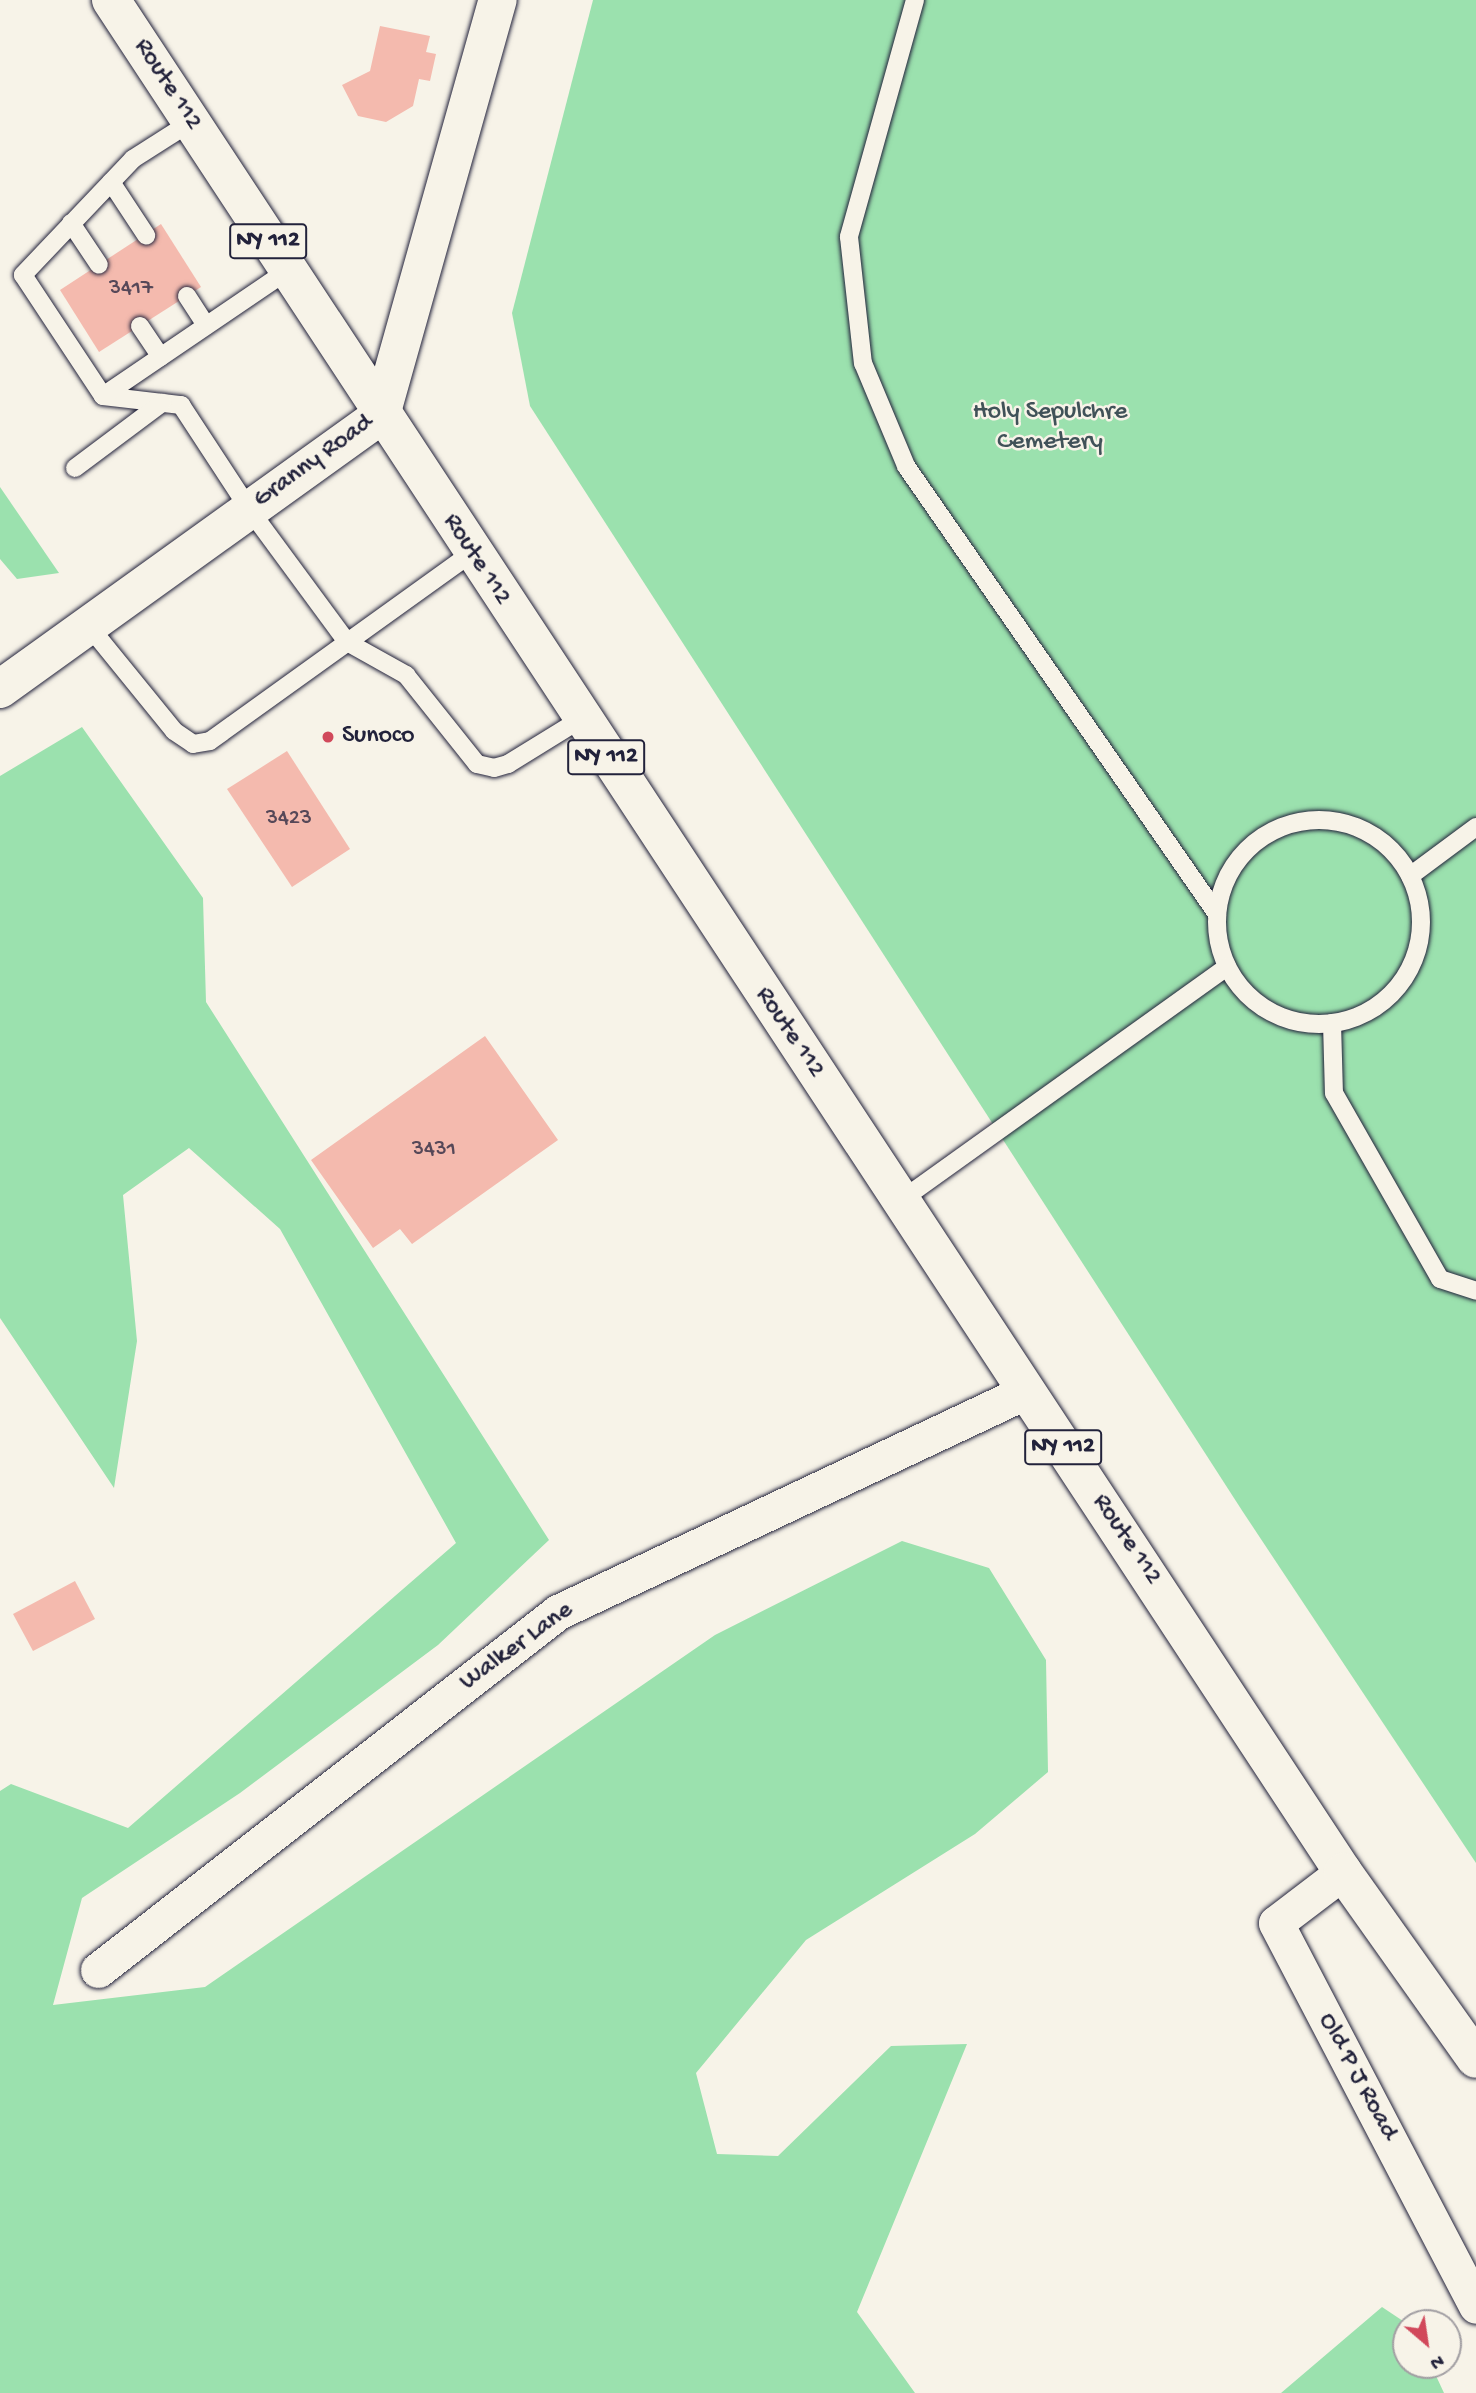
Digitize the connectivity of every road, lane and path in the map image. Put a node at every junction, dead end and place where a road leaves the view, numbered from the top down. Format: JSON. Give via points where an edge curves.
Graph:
{"nodes":[{"id":1,"x":111,"y":0,"type":"edge"},
{"id":2,"x":498,"y":0,"type":"edge"},
{"id":3,"x":915,"y":0,"type":"edge"},
{"id":4,"x":191,"y":122,"type":"junction"},
{"id":5,"x":111,"y":182,"type":"junction"},
{"id":6,"x":71,"y":223,"type":"junction"},
{"id":7,"x":146,"y":234,"type":"dead end"},
{"id":8,"x":99,"y":265,"type":"dead end"},
{"id":9,"x":287,"y":271,"type":"junction"},
{"id":10,"x":187,"y":296,"type":"dead end"},
{"id":11,"x":206,"y":325,"type":"junction"},
{"id":12,"x":140,"y":326,"type":"dead end"},
{"id":13,"x":161,"y":357,"type":"junction"},
{"id":14,"x":103,"y":396,"type":"junction"},
{"id":15,"x":162,"y":403,"type":"junction"},
{"id":16,"x":381,"y":415,"type":"junction"},
{"id":17,"x":75,"y":468,"type":"dead end"},
{"id":18,"x":249,"y":509,"type":"junction"},
{"id":19,"x":472,"y":554,"type":"junction"},
{"id":20,"x":88,"y":625,"type":"junction"},
{"id":21,"x":347,"y":642,"type":"junction"},
{"id":22,"x":0,"y":689,"type":"edge"},
{"id":23,"x":581,"y":719,"type":"junction"},
{"id":24,"x":1476,"y":827,"type":"edge"},
{"id":25,"x":1410,"y":876,"type":"junction"},
{"id":26,"x":1217,"y":914,"type":"junction"},
{"id":27,"x":1227,"y":967,"type":"junction"},
{"id":28,"x":1332,"y":1023,"type":"junction"},
{"id":29,"x":900,"y":1201,"type":"junction"},
{"id":30,"x":1476,"y":1291,"type":"edge"},
{"id":31,"x":1027,"y":1391,"type":"junction"},
{"id":32,"x":1343,"y":1872,"type":"junction"},
{"id":33,"x":98,"y":1969,"type":"dead end"},
{"id":34,"x":1476,"y":2059,"type":"edge"},
{"id":35,"x":1476,"y":2306,"type":"edge"}],
"edges":[{"from":1,"to":4,"type":"main road","name":"Route 112","number":"NY 112"},
{"from":2,"to":16,"type":"main road","name":"Granny Road"},
{"from":3,"to":26,"type":"lane","via":[[849,237],[863,363],[906,466]]},
{"from":4,"to":5,"type":"lane","via":[[133,159]]},
{"from":4,"to":9,"type":"main road","name":"Route 112","number":"NY 112"},
{"from":5,"to":6,"type":"lane"},
{"from":5,"to":7,"type":"lane"},
{"from":6,"to":8,"type":"lane"},
{"from":6,"to":14,"type":"lane","via":[[23,275]]},
{"from":9,"to":11,"type":"lane"},
{"from":9,"to":16,"type":"main road","name":"Route 112","number":"NY 112"},
{"from":10,"to":11,"type":"lane"},
{"from":11,"to":13,"type":"lane"},
{"from":12,"to":13,"type":"lane"},
{"from":13,"to":14,"type":"lane"},
{"from":14,"to":15,"type":"lane"},
{"from":15,"to":17,"type":"lane"},
{"from":15,"to":18,"type":"lane","via":[[181,405]]},
{"from":16,"to":18,"type":"main road","name":"Granny Road"},
{"from":16,"to":19,"type":"main road","name":"Route 112","number":"NY 112"},
{"from":18,"to":20,"type":"main road","name":"Granny Road"},
{"from":18,"to":21,"type":"lane"},
{"from":19,"to":21,"type":"lane"},
{"from":19,"to":23,"type":"main road","name":"Route 112","number":"NY 112"},
{"from":20,"to":21,"type":"lane","via":[[174,731],[193,744],[209,741]]},
{"from":20,"to":22,"type":"main road","name":"Granny Road"},
{"from":21,"to":23,"type":"lane","via":[[405,675],[477,764],[494,768],[508,764]]},
{"from":23,"to":29,"type":"main road","name":"Route 112","number":"NY 112"},
{"from":24,"to":25,"type":"lane"},
{"from":25,"to":26,"type":"lane","via":[[1389,847],[1359,827],[1325,820],[1289,823],[1257,839],[1233,865]]},
{"from":25,"to":28,"type":"lane","via":[[1420,910],[1419,942],[1409,971],[1389,996],[1363,1014]]},
{"from":26,"to":27,"type":"lane","via":[[1217,933]]},
{"from":27,"to":28,"type":"lane","via":[[1245,993],[1270,1012],[1300,1023]]},
{"from":27,"to":29,"type":"lane"},
{"from":28,"to":30,"type":"lane","via":[[1334,1093],[1440,1279]]},
{"from":29,"to":31,"type":"main road","name":"Route 112","number":"NY 112"},
{"from":31,"to":32,"type":"main road","name":"Route 112","number":"NY 112"},
{"from":31,"to":33,"type":"street","name":"Walker Lane","via":[[558,1612]]},
{"from":32,"to":34,"type":"main road","name":"Route 112","number":"NY 112"},
{"from":32,"to":35,"type":"street","name":"Old P J Road","via":[[1276,1923]]}]}
